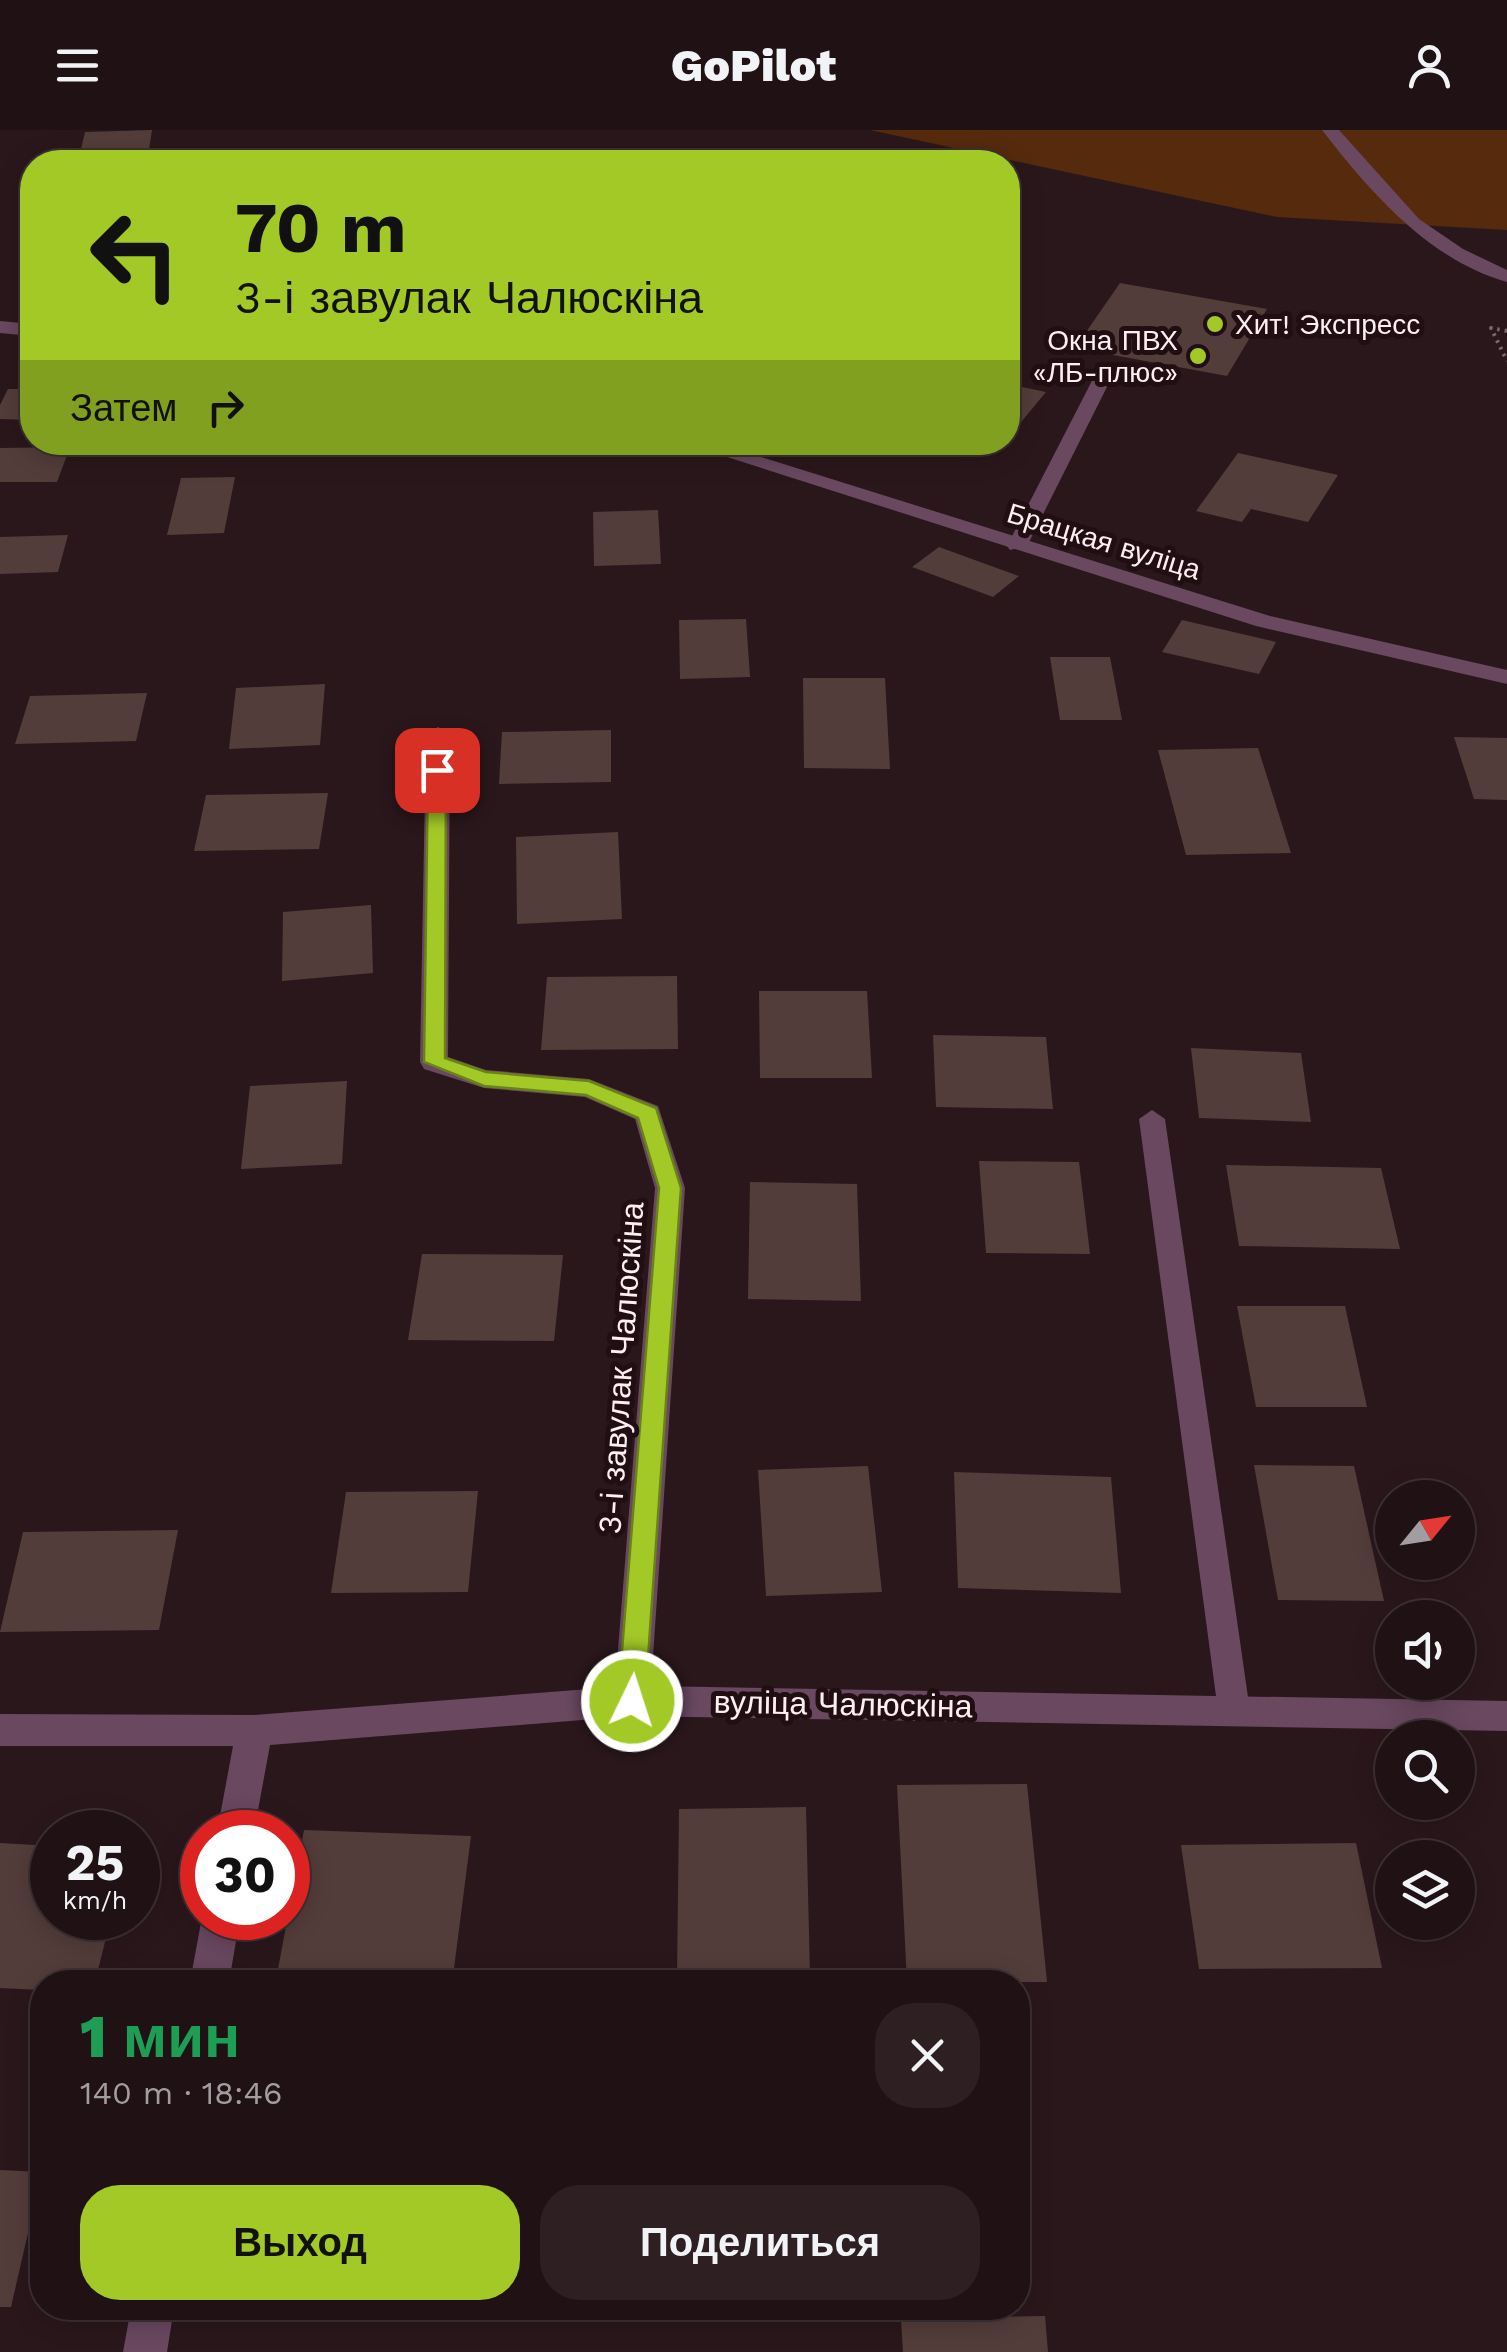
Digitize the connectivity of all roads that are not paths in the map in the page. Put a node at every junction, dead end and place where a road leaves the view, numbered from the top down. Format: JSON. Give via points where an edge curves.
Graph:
{"nodes":[{"id":1,"x":1330,"y":130,"type":"edge"},
{"id":2,"x":1507,"y":276,"type":"edge"},
{"id":3,"x":1105,"y":373,"type":"dead end"},
{"id":4,"x":731,"y":455,"type":"edge"},
{"id":5,"x":1017,"y":546,"type":"junction"},
{"id":6,"x":1507,"y":677,"type":"edge"},
{"id":7,"x":438,"y":734,"type":"dead end"},
{"id":8,"x":1152,"y":1119,"type":"dead end"},
{"id":9,"x":632,"y":1701,"type":"junction"},
{"id":10,"x":1234,"y":1711,"type":"junction"},
{"id":11,"x":1507,"y":1716,"type":"edge"},
{"id":12,"x":0,"y":1730,"type":"edge"},
{"id":13,"x":254,"y":1730,"type":"junction"},
{"id":14,"x":240,"y":1810,"type":"edge"},
{"id":15,"x":218,"y":1940,"type":"edge"},
{"id":16,"x":212,"y":1970,"type":"edge"},
{"id":17,"x":151,"y":2320,"type":"edge"},
{"id":18,"x":145,"y":2352,"type":"edge"}],
"edges":[{"from":1,"to":2,"type":"street","via":[[1413,223]]},
{"from":3,"to":5,"type":"lane"},
{"from":4,"to":5,"type":"street","name":"Брацкая вуліца"},
{"from":5,"to":6,"type":"street","name":"Брацкая вуліца","via":[[1264,622]]},
{"from":7,"to":9,"type":"street","name":"3-і завулак Чалюскіна","via":[[434,1062],[484,1079],[589,1088],[648,1113],[670,1188]]},
{"from":8,"to":10,"type":"lane"},
{"from":9,"to":10,"type":"street","name":"вуліца Чалюскіна"},
{"from":9,"to":13,"type":"street","name":"вуліца Чалюскіна"},
{"from":10,"to":11,"type":"street","name":"вуліца Чалюскіна"},
{"from":12,"to":13,"type":"street","name":"вуліца Чалюскіна"},
{"from":13,"to":14,"type":"street"},
{"from":15,"to":16,"type":"street"},
{"from":17,"to":18,"type":"street"}]}
